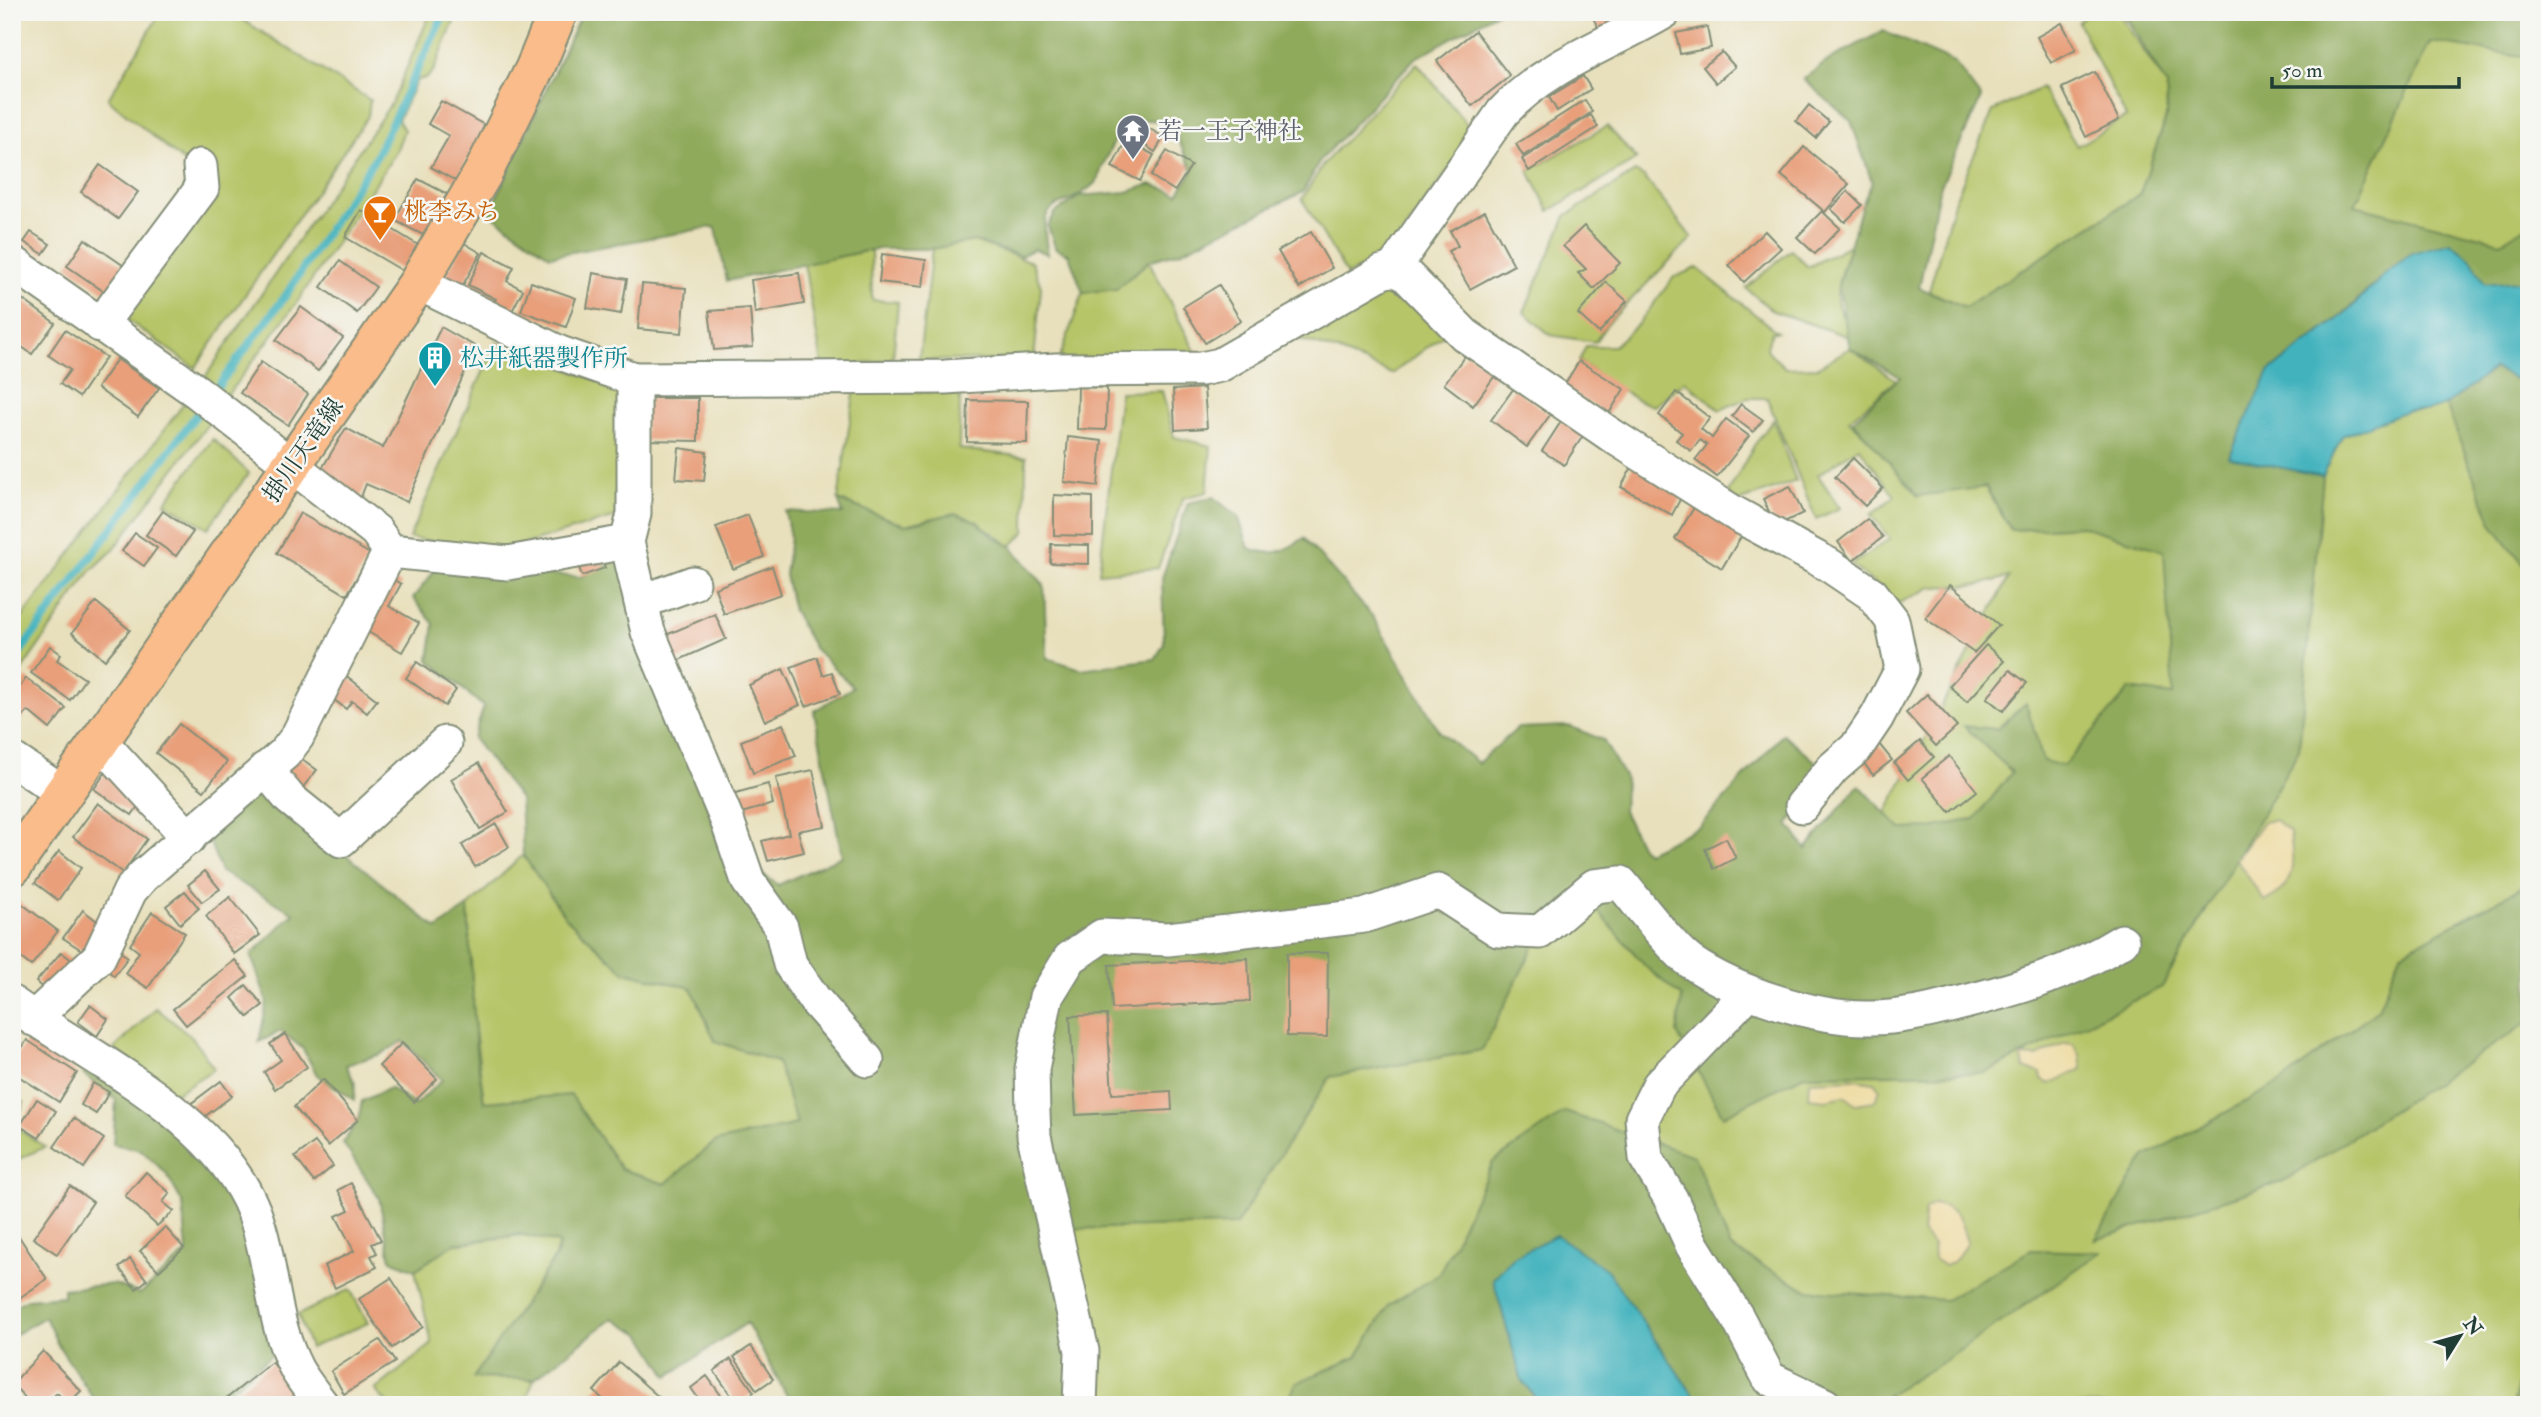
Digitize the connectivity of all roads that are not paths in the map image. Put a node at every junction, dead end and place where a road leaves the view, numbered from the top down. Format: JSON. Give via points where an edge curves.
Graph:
{"nodes":[{"id":1,"x":558,"y":12,"type":"edge"},
{"id":2,"x":1664,"y":12,"type":"edge"},
{"id":3,"x":200,"y":166,"type":"dead end"},
{"id":4,"x":12,"y":262,"type":"edge"},
{"id":5,"x":1393,"y":270,"type":"junction"},
{"id":6,"x":418,"y":283,"type":"junction"},
{"id":7,"x":100,"y":325,"type":"junction"},
{"id":8,"x":634,"y":379,"type":"junction"},
{"id":9,"x":291,"y":468,"type":"junction"},
{"id":10,"x":627,"y":542,"type":"junction"},
{"id":11,"x":390,"y":551,"type":"junction"},
{"id":12,"x":693,"y":583,"type":"dead end"},
{"id":13,"x":641,"y":602,"type":"junction"},
{"id":14,"x":100,"y":741,"type":"junction"},
{"id":15,"x":445,"y":743,"type":"dead end"},
{"id":16,"x":12,"y":758,"type":"edge"},
{"id":17,"x":265,"y":769,"type":"junction"},
{"id":18,"x":63,"y":793,"type":"junction"},
{"id":19,"x":1802,"y":806,"type":"dead end"},
{"id":20,"x":189,"y":838,"type":"junction"},
{"id":21,"x":12,"y":867,"type":"edge"},
{"id":22,"x":2122,"y":942,"type":"dead end"},
{"id":23,"x":1749,"y":992,"type":"junction"},
{"id":24,"x":21,"y":1016,"type":"edge"},
{"id":25,"x":867,"y":1060,"type":"dead end"},
{"id":26,"x":323,"y":1405,"type":"edge"},
{"id":27,"x":1080,"y":1405,"type":"edge"},
{"id":28,"x":1825,"y":1405,"type":"edge"}],
"edges":[{"from":1,"to":6,"type":"main road","name":"掛川天竜線","via":[[483,173]]},
{"from":2,"to":5,"type":"street","via":[[1555,68],[1523,90]]},
{"from":3,"to":7,"type":"street","via":[[202,188]]},
{"from":4,"to":7,"type":"street"},
{"from":5,"to":8,"type":"street","via":[[1382,272],[1220,365],[1201,369]]},
{"from":5,"to":19,"type":"street","via":[[1405,274],[1465,335],[1734,513],[1829,565],[1872,594],[1892,620],[1902,669],[1856,748]]},
{"from":6,"to":8,"type":"street","via":[[560,354]]},
{"from":6,"to":9,"type":"main road","name":"掛川天竜線"},
{"from":7,"to":9,"type":"street","via":[[208,401]]},
{"from":8,"to":10,"type":"street","via":[[634,514]]},
{"from":9,"to":11,"type":"street","via":[[376,531]]},
{"from":9,"to":14,"type":"main road","name":"掛川天竜線"},
{"from":10,"to":11,"type":"street","via":[[508,564]]},
{"from":10,"to":13,"type":"street"},
{"from":11,"to":17,"type":"street","via":[[298,737]]},
{"from":12,"to":13,"type":"street"},
{"from":13,"to":25,"type":"street","via":[[648,632],[748,881],[781,927],[790,964]]},
{"from":14,"to":18,"type":"main road","name":"掛川天竜線"},
{"from":14,"to":20,"type":"street"},
{"from":15,"to":17,"type":"street","via":[[341,840],[290,799]]},
{"from":16,"to":18,"type":"street"},
{"from":17,"to":20,"type":"street"},
{"from":18,"to":21,"type":"main road","name":"掛川天竜線"},
{"from":20,"to":24,"type":"street","via":[[130,891],[99,957],[87,972]]},
{"from":22,"to":23,"type":"street","via":[[2083,965],[2034,984],[1923,1012],[1868,1018],[1831,1016]]},
{"from":23,"to":27,"type":"street","via":[[1689,961],[1620,883],[1594,886],[1540,932],[1498,930],[1438,891],[1364,916],[1168,939],[1102,936],[1070,958],[1046,997],[1032,1069],[1034,1136],[1082,1351]]},
{"from":23,"to":28,"type":"street","via":[[1659,1085],[1642,1119],[1646,1158],[1769,1377]]},
{"from":24,"to":26,"type":"street","via":[[166,1105],[202,1135],[254,1211],[297,1370]]}]}
